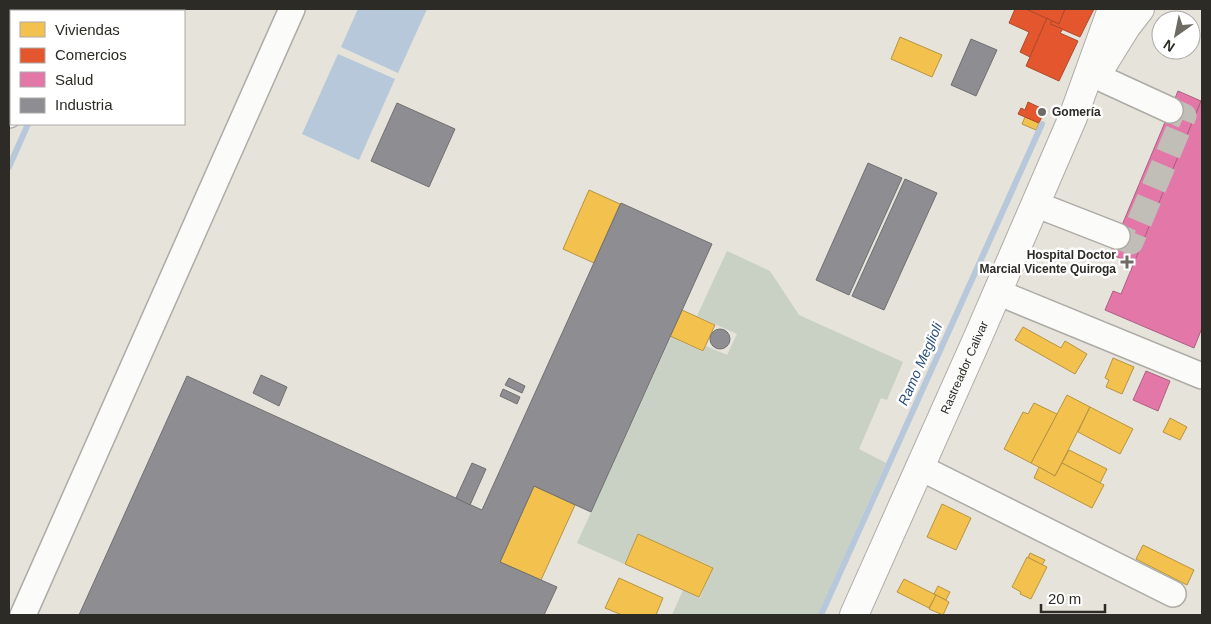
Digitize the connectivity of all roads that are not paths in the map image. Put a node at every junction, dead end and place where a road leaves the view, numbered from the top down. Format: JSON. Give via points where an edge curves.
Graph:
{"nodes":[{"id":1,"x":292,"y":9,"type":"edge"},
{"id":2,"x":1112,"y":9,"type":"edge"},
{"id":3,"x":1140,"y":9,"type":"edge"},
{"id":4,"x":1096,"y":76,"type":"junction"},
{"id":5,"x":1170,"y":110,"type":"tunnel mouth"},
{"id":6,"x":1073,"y":117,"type":"junction"},
{"id":7,"x":1035,"y":204,"type":"junction"},
{"id":8,"x":1117,"y":236,"type":"tunnel mouth"},
{"id":9,"x":998,"y":292,"type":"junction"},
{"id":10,"x":1202,"y":376,"type":"edge"},
{"id":11,"x":919,"y":467,"type":"junction"},
{"id":12,"x":1173,"y":594,"type":"dead end"},
{"id":13,"x":23,"y":615,"type":"edge"},
{"id":14,"x":854,"y":615,"type":"edge"}],
"edges":[{"from":1,"to":13,"type":"street"},
{"from":2,"to":6,"type":"main road","name":"Rastreador Calivar"},
{"from":3,"to":4,"type":"main road","name":"Rastreador Calivar"},
{"from":4,"to":5,"type":"street"},
{"from":4,"to":6,"type":"main road","name":"Rastreador Calivar"},
{"from":6,"to":7,"type":"main road","name":"Rastreador Calivar"},
{"from":7,"to":8,"type":"street"},
{"from":7,"to":9,"type":"main road","name":"Rastreador Calivar"},
{"from":9,"to":10,"type":"street"},
{"from":9,"to":11,"type":"main road","name":"Rastreador Calivar"},
{"from":11,"to":12,"type":"street"},
{"from":11,"to":14,"type":"main road","name":"Rastreador Calivar"}]}
